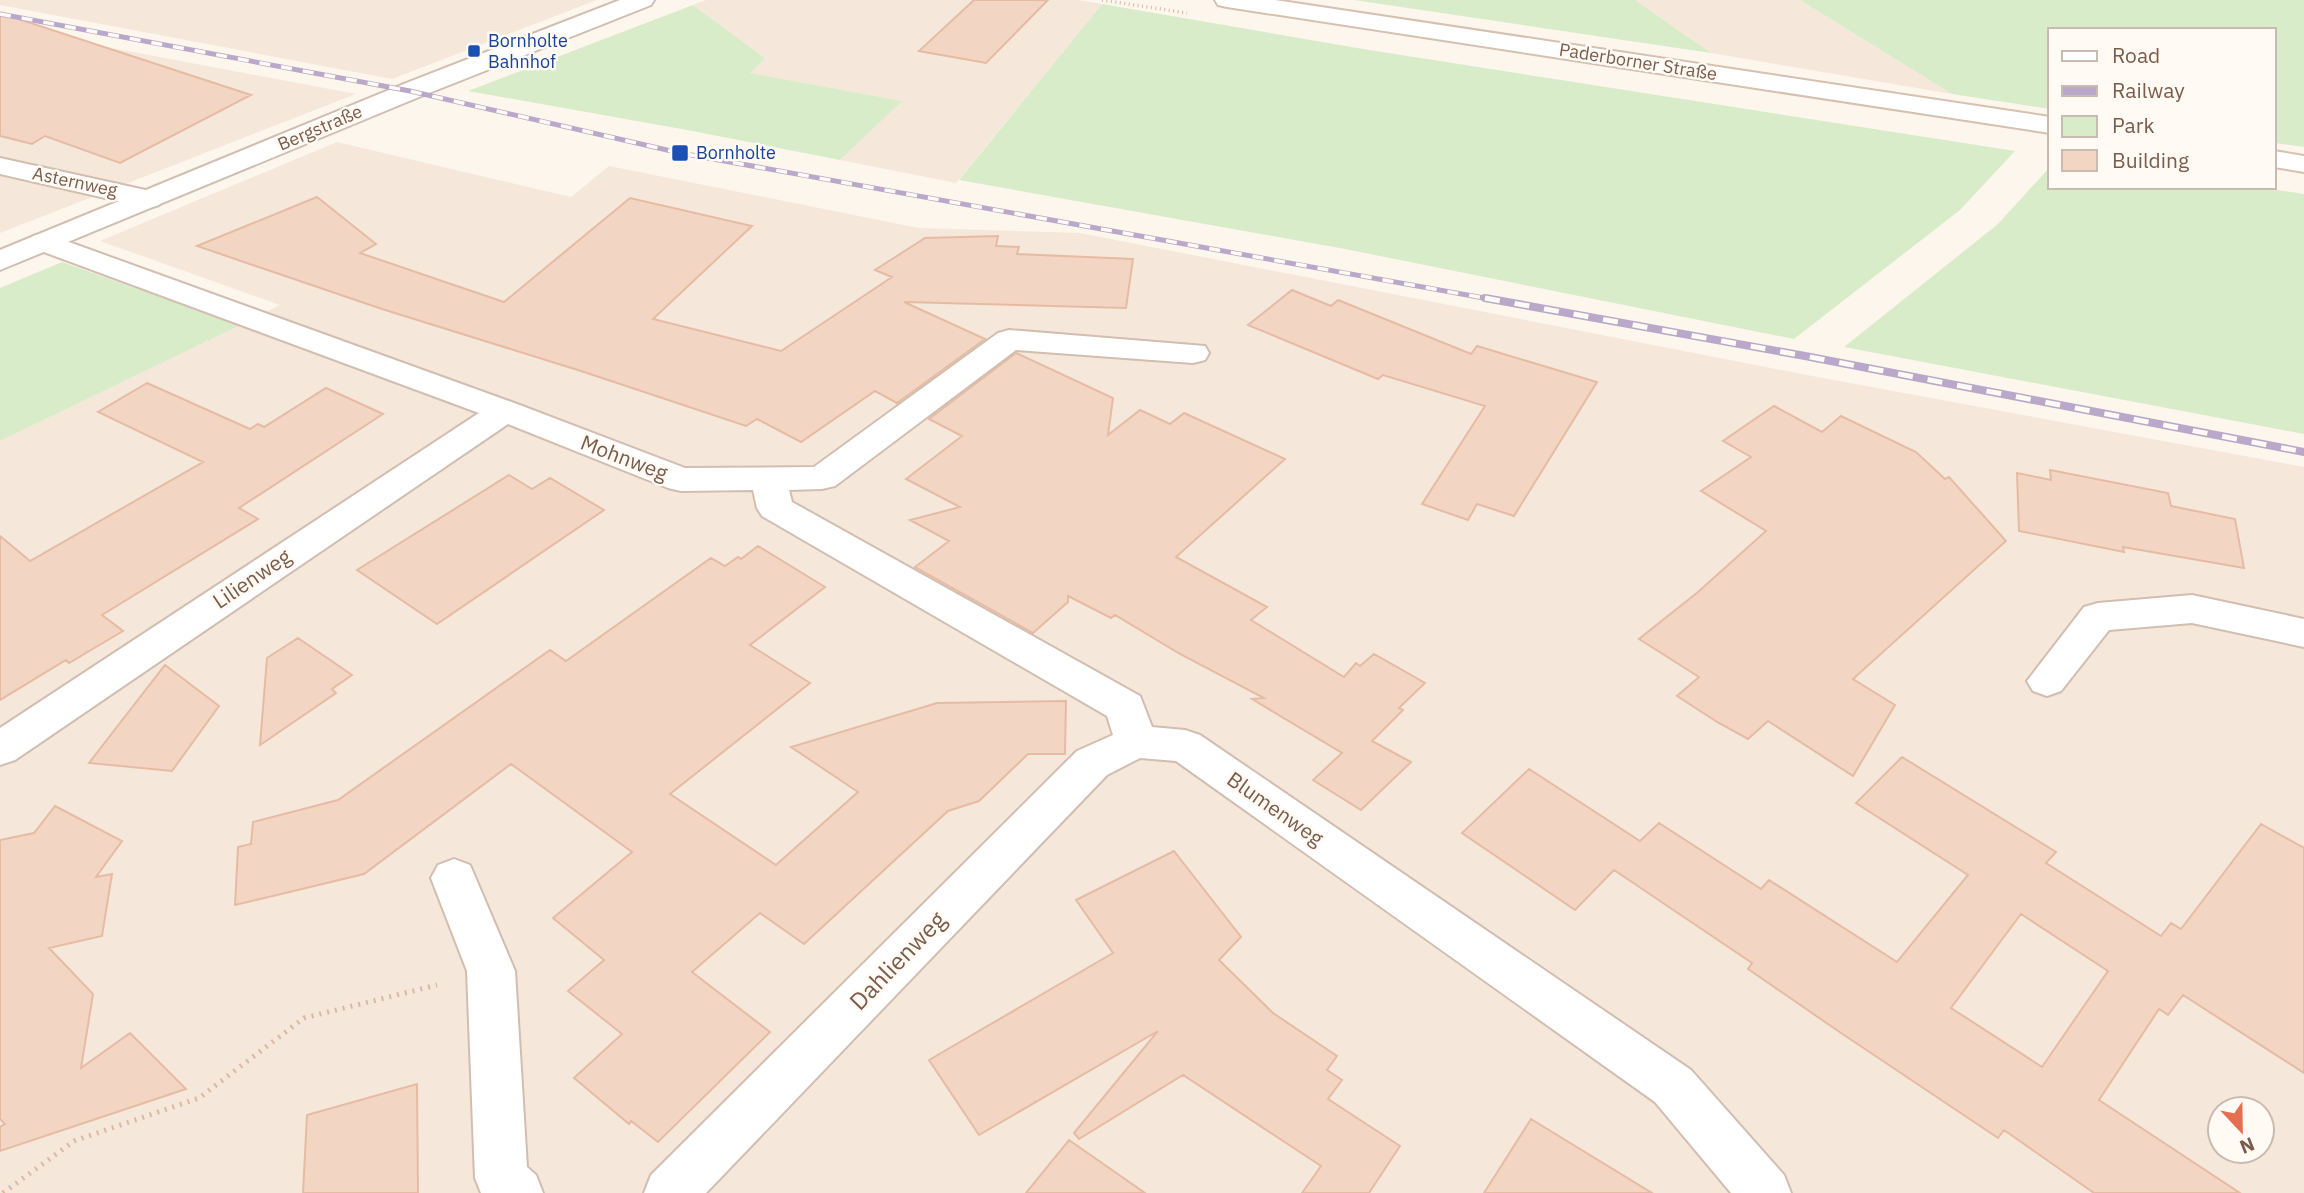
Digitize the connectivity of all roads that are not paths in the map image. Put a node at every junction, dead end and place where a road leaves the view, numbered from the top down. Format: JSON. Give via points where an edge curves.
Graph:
{"nodes":[{"id":1,"x":642,"y":0,"type":"edge"},
{"id":2,"x":1227,"y":0,"type":"edge"},
{"id":3,"x":2048,"y":125,"type":"edge"},
{"id":4,"x":2276,"y":159,"type":"edge"},
{"id":5,"x":2304,"y":164,"type":"edge"},
{"id":6,"x":0,"y":166,"type":"edge"},
{"id":7,"x":149,"y":199,"type":"junction"},
{"id":8,"x":44,"y":243,"type":"junction"},
{"id":9,"x":0,"y":261,"type":"edge"},
{"id":10,"x":1193,"y":353,"type":"dead end"},
{"id":11,"x":505,"y":411,"type":"junction"},
{"id":12,"x":769,"y":481,"type":"junction"},
{"id":13,"x":2304,"y":633,"type":"edge"},
{"id":14,"x":2047,"y":681,"type":"dead end"},
{"id":15,"x":1136,"y":742,"type":"junction"},
{"id":16,"x":0,"y":749,"type":"edge"},
{"id":17,"x":454,"y":878,"type":"dead end"},
{"id":18,"x":517,"y":1193,"type":"edge"},
{"id":19,"x":670,"y":1193,"type":"edge"},
{"id":20,"x":1765,"y":1193,"type":"edge"}],
"edges":[{"from":1,"to":7,"type":"street","name":"Bergstraße"},
{"from":2,"to":3,"type":"street","name":"Paderborner Straße"},
{"from":4,"to":5,"type":"street"},
{"from":6,"to":7,"type":"street","name":"Asternweg"},
{"from":7,"to":8,"type":"street","name":"Bergstraße"},
{"from":8,"to":9,"type":"street","name":"Bergstraße"},
{"from":8,"to":11,"type":"street","name":"Mohnweg"},
{"from":10,"to":12,"type":"street","name":"Mohnweg","via":[[1009,340],[822,478]]},
{"from":11,"to":12,"type":"street","name":"Mohnweg","via":[[681,480]]},
{"from":11,"to":16,"type":"street","name":"Lilienweg"},
{"from":12,"to":15,"type":"street","via":[[775,508],[1125,708]]},
{"from":13,"to":14,"type":"street","via":[[2192,609],[2098,617]]},
{"from":15,"to":19,"type":"street","name":"Dahlienweg","via":[[1092,763]]},
{"from":15,"to":20,"type":"street","name":"Blumenweg","via":[[1185,746],[1673,1086]]},
{"from":17,"to":18,"type":"street","via":[[491,971],[501,1178]]}]}
